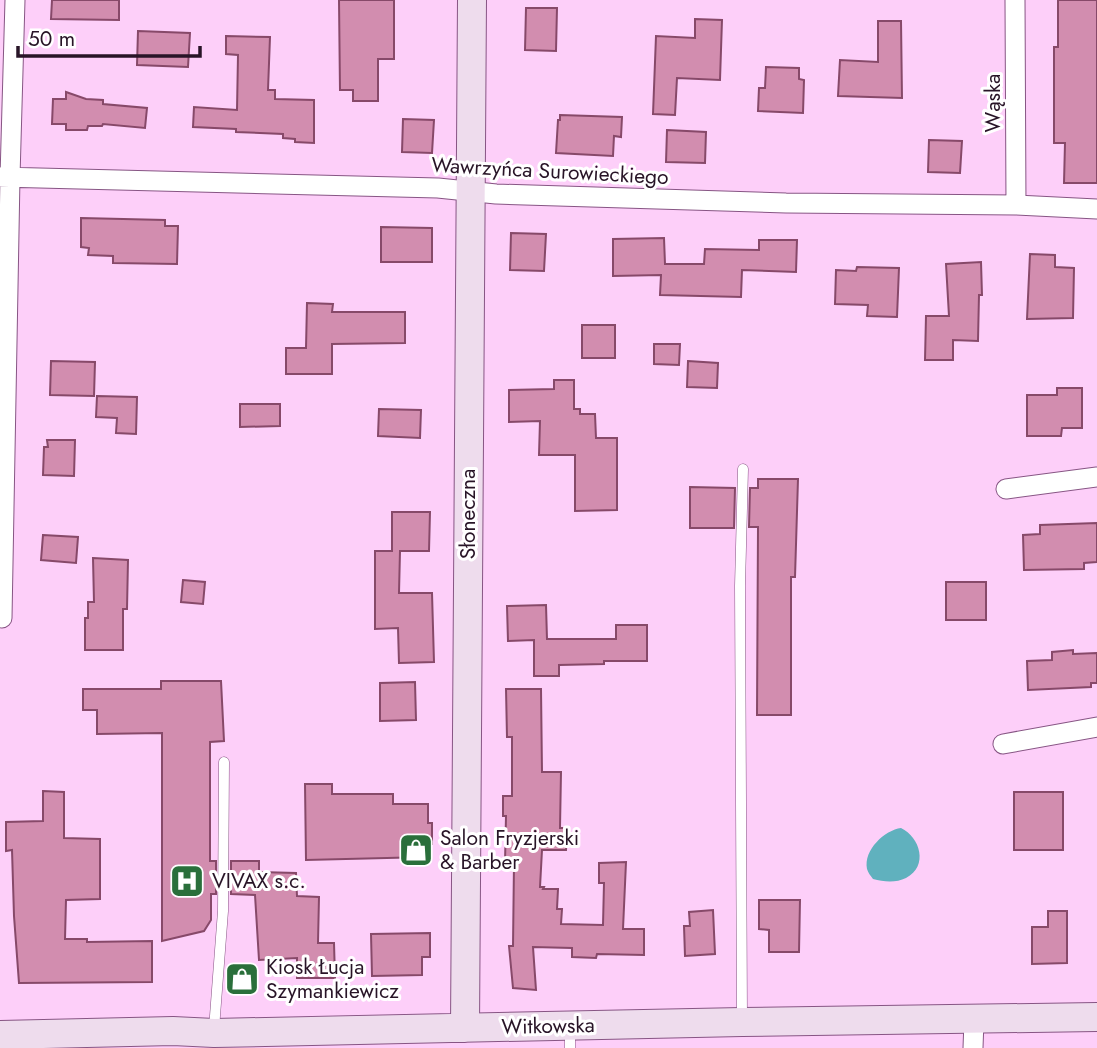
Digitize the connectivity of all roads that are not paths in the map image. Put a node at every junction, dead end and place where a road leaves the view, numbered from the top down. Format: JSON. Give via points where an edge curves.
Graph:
{"nodes":[{"id":1,"x":15,"y":0,"type":"edge"},
{"id":2,"x":472,"y":0,"type":"edge"},
{"id":3,"x":1015,"y":0,"type":"edge"},
{"id":4,"x":5,"y":177,"type":"edge"},
{"id":5,"x":470,"y":192,"type":"junction"},
{"id":6,"x":1016,"y":205,"type":"junction"},
{"id":7,"x":1097,"y":209,"type":"edge"},
{"id":8,"x":743,"y":470,"type":"dead end"},
{"id":9,"x":1097,"y":477,"type":"edge"},
{"id":10,"x":1006,"y":489,"type":"dead end"},
{"id":11,"x":2,"y":618,"type":"dead end"},
{"id":12,"x":1097,"y":727,"type":"edge"},
{"id":13,"x":1003,"y":744,"type":"dead end"},
{"id":14,"x":224,"y":762,"type":"dead end"},
{"id":15,"x":1097,"y":1017,"type":"edge"},
{"id":16,"x":974,"y":1020,"type":"junction"},
{"id":17,"x":742,"y":1023,"type":"junction"},
{"id":18,"x":214,"y":1033,"type":"junction"},
{"id":19,"x":0,"y":1035,"type":"edge"},
{"id":20,"x":570,"y":1037,"type":"edge"},
{"id":21,"x":468,"y":1038,"type":"edge"},
{"id":22,"x":973,"y":1048,"type":"edge"}],
"edges":[{"from":1,"to":4,"type":"street"},
{"from":2,"to":5,"type":"street","name":"Słoneczna"},
{"from":3,"to":6,"type":"street","name":"Wąska"},
{"from":4,"to":5,"type":"street","name":"Wawrzyńca Surowieckiego"},
{"from":4,"to":11,"type":"street"},
{"from":5,"to":6,"type":"street","name":"Wawrzyńca Surowieckiego"},
{"from":5,"to":21,"type":"street","name":"Słoneczna"},
{"from":6,"to":7,"type":"street","name":"Wawrzyńca Surowieckiego"},
{"from":8,"to":17,"type":"lane"},
{"from":9,"to":10,"type":"street"},
{"from":12,"to":13,"type":"street"},
{"from":14,"to":18,"type":"lane","via":[[223,912]]},
{"from":15,"to":16,"type":"street","name":"Witkowska"},
{"from":16,"to":17,"type":"street","name":"Witkowska"},
{"from":16,"to":22,"type":"street"},
{"from":17,"to":20,"type":"street","name":"Witkowska"},
{"from":18,"to":19,"type":"street","name":"Witkowska"},
{"from":18,"to":21,"type":"street","name":"Witkowska"},
{"from":20,"to":21,"type":"street","name":"Witkowska"}]}
